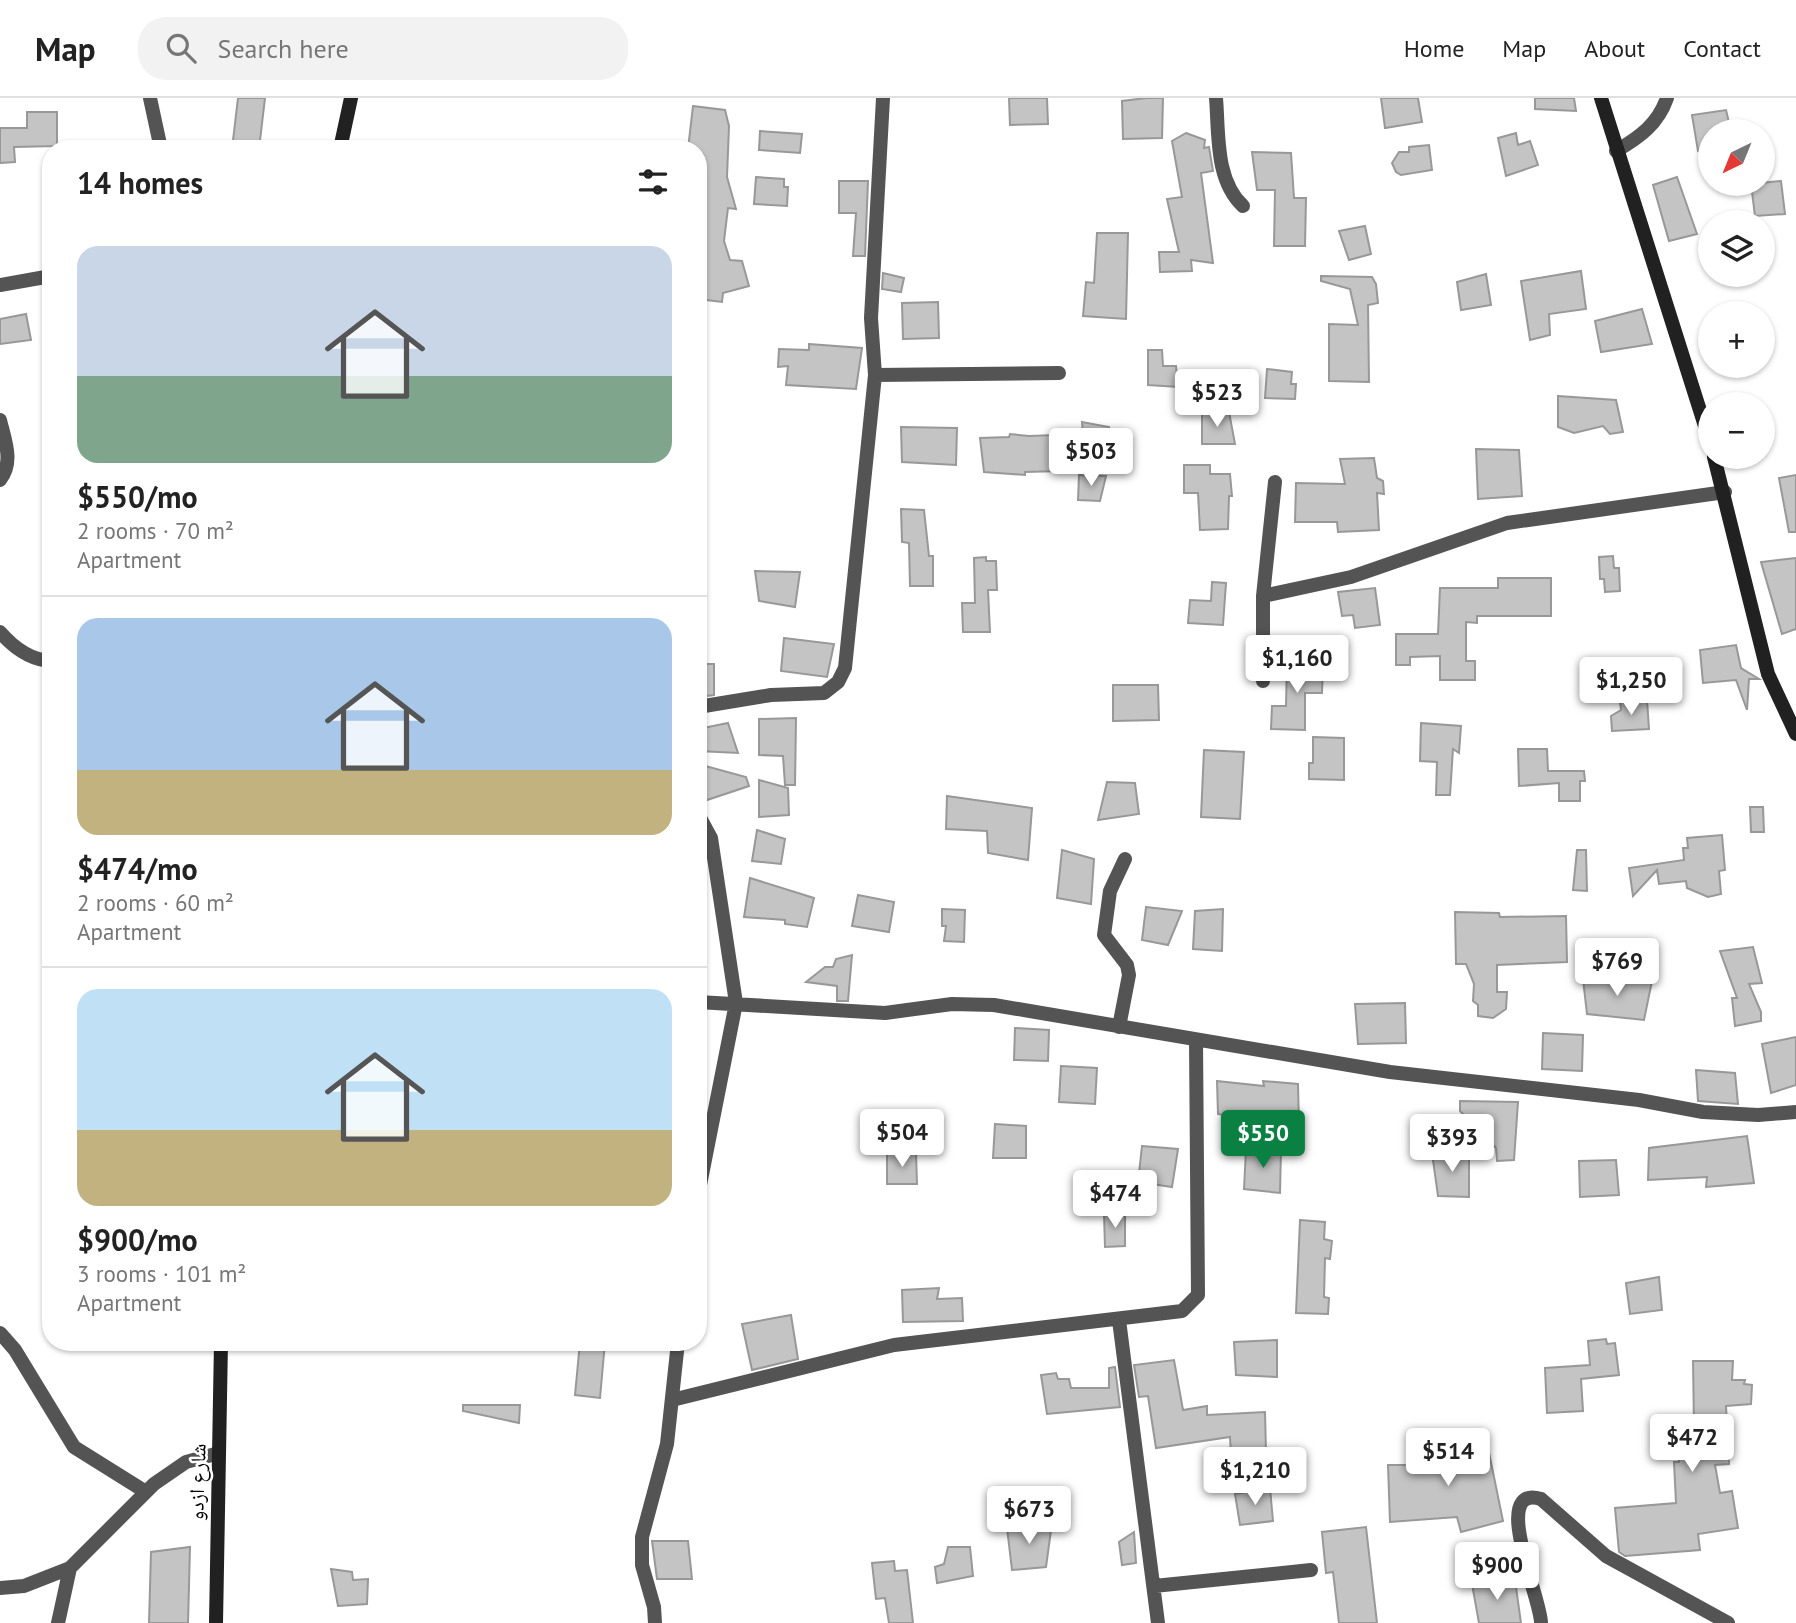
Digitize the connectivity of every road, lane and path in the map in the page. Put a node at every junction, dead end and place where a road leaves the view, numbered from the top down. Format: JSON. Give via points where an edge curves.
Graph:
{"nodes":[{"id":1,"x":150,"y":98,"type":"edge"},
{"id":2,"x":351,"y":98,"type":"edge"},
{"id":3,"x":883,"y":98,"type":"edge"},
{"id":4,"x":1216,"y":98,"type":"edge"},
{"id":5,"x":1601,"y":98,"type":"edge"},
{"id":6,"x":1667,"y":98,"type":"edge"},
{"id":7,"x":159,"y":140,"type":"edge"},
{"id":8,"x":342,"y":140,"type":"edge"},
{"id":9,"x":1616,"y":151,"type":"junction"},
{"id":10,"x":1243,"y":206,"type":"dead end"},
{"id":11,"x":42,"y":278,"type":"edge"},
{"id":12,"x":0,"y":285,"type":"edge"},
{"id":13,"x":1059,"y":373,"type":"dead end"},
{"id":14,"x":875,"y":375,"type":"junction"},
{"id":15,"x":1698,"y":402,"type":"edge"},
{"id":16,"x":0,"y":420,"type":"edge"},
{"id":17,"x":1717,"y":469,"type":"edge"},
{"id":18,"x":0,"y":480,"type":"edge"},
{"id":19,"x":1275,"y":482,"type":"dead end"},
{"id":20,"x":1724,"y":492,"type":"junction"},
{"id":21,"x":1263,"y":596,"type":"junction"},
{"id":22,"x":0,"y":632,"type":"edge"},
{"id":23,"x":42,"y":658,"type":"edge"},
{"id":24,"x":1262,"y":681,"type":"dead end"},
{"id":25,"x":707,"y":706,"type":"edge"},
{"id":26,"x":1796,"y":734,"type":"edge"},
{"id":27,"x":707,"y":831,"type":"edge"},
{"id":28,"x":1125,"y":859,"type":"dead end"},
{"id":29,"x":707,"y":1002,"type":"edge"},
{"id":30,"x":736,"y":1003,"type":"junction"},
{"id":31,"x":1119,"y":1027,"type":"junction"},
{"id":32,"x":1196,"y":1040,"type":"junction"},
{"id":33,"x":1796,"y":1112,"type":"edge"},
{"id":34,"x":707,"y":1150,"type":"edge"},
{"id":35,"x":1119,"y":1320,"type":"junction"},
{"id":36,"x":0,"y":1333,"type":"edge"},
{"id":37,"x":221,"y":1351,"type":"edge"},
{"id":38,"x":677,"y":1351,"type":"edge"},
{"id":39,"x":672,"y":1400,"type":"junction"},
{"id":40,"x":219,"y":1453,"type":"junction"},
{"id":41,"x":146,"y":1492,"type":"junction"},
{"id":42,"x":70,"y":1568,"type":"junction"},
{"id":43,"x":1311,"y":1570,"type":"dead end"},
{"id":44,"x":1154,"y":1586,"type":"junction"},
{"id":45,"x":0,"y":1588,"type":"edge"},
{"id":46,"x":58,"y":1623,"type":"edge"},
{"id":47,"x":216,"y":1623,"type":"edge"},
{"id":48,"x":655,"y":1623,"type":"edge"},
{"id":49,"x":1158,"y":1623,"type":"edge"},
{"id":50,"x":1541,"y":1623,"type":"edge"},
{"id":51,"x":1728,"y":1623,"type":"edge"}],
"edges":[{"from":1,"to":7,"type":"street"},
{"from":2,"to":8,"type":"street"},
{"from":3,"to":14,"type":"street","via":[[871,318]]},
{"from":4,"to":10,"type":"street","via":[[1225,181]]},
{"from":5,"to":9,"type":"street"},
{"from":6,"to":9,"type":"street","via":[[1662,114],[1642,136]]},
{"from":9,"to":15,"type":"street"},
{"from":11,"to":12,"type":"street"},
{"from":13,"to":14,"type":"street"},
{"from":14,"to":25,"type":"street","via":[[845,668],[838,682],[824,693],[771,695]]},
{"from":16,"to":18,"type":"street","via":[[8,452],[8,470]]},
{"from":17,"to":20,"type":"street"},
{"from":19,"to":21,"type":"street"},
{"from":20,"to":21,"type":"street","via":[[1507,523],[1351,577]]},
{"from":20,"to":26,"type":"street","via":[[1768,674]]},
{"from":21,"to":24,"type":"street"},
{"from":22,"to":23,"type":"street","via":[[26,654]]},
{"from":27,"to":30,"type":"street"},
{"from":28,"to":31,"type":"street","via":[[1110,891],[1104,935],[1127,965],[1129,975]]},
{"from":29,"to":30,"type":"street"},
{"from":30,"to":31,"type":"street","via":[[885,1013],[952,1004],[994,1005]]},
{"from":30,"to":34,"type":"street"},
{"from":31,"to":32,"type":"street"},
{"from":32,"to":33,"type":"street","via":[[1390,1072],[1639,1100],[1703,1112]]},
{"from":32,"to":35,"type":"street","via":[[1198,1295],[1182,1311]]},
{"from":35,"to":39,"type":"street","via":[[894,1345]]},
{"from":35,"to":44,"type":"street"},
{"from":36,"to":41,"type":"street","via":[[74,1447]]},
{"from":37,"to":40,"type":"street","name":"شارع ازدو"},
{"from":38,"to":39,"type":"street"},
{"from":39,"to":48,"type":"street","via":[[667,1444],[642,1537],[642,1565]]},
{"from":40,"to":41,"type":"street","via":[[186,1462]]},
{"from":40,"to":47,"type":"street","name":"شارع ازدو"},
{"from":41,"to":42,"type":"street"},
{"from":42,"to":45,"type":"street","via":[[24,1586]]},
{"from":42,"to":46,"type":"street"},
{"from":43,"to":44,"type":"street"},
{"from":44,"to":49,"type":"street"},
{"from":50,"to":51,"type":"street","via":[[1517,1526],[1517,1508],[1530,1496],[1541,1499],[1606,1556]]}]}
